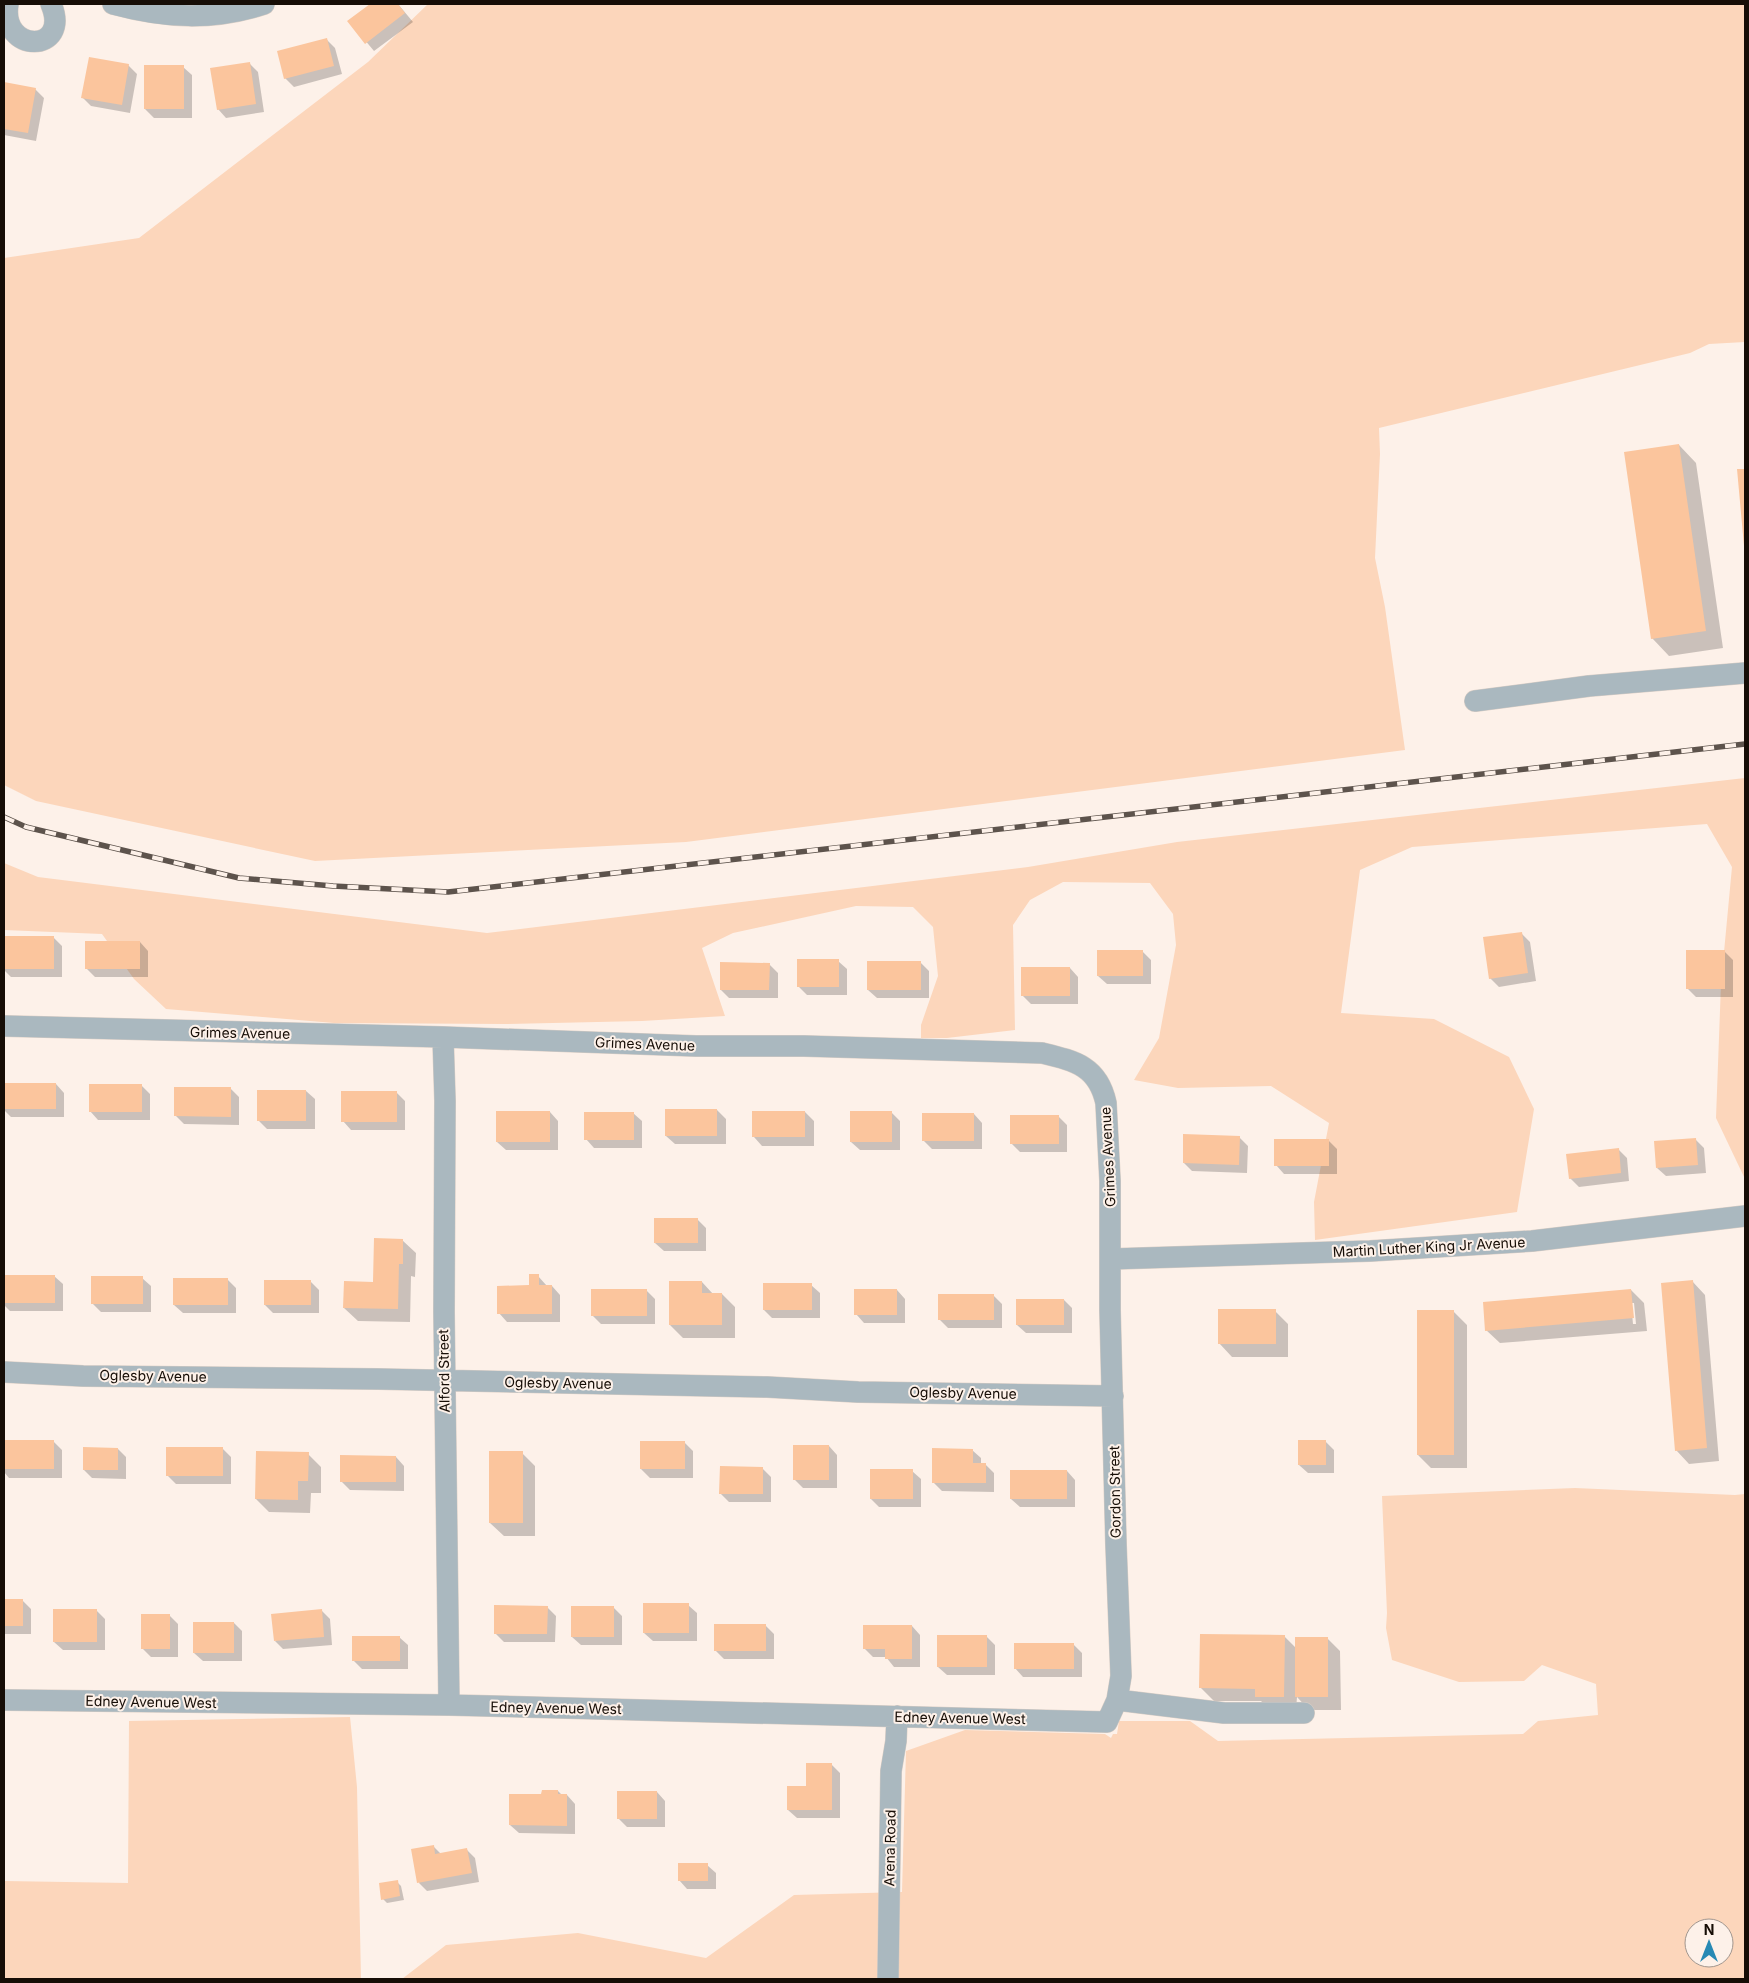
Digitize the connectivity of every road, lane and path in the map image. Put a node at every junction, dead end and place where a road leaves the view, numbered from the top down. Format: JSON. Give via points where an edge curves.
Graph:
{"nodes":[{"id":1,"x":8,"y":4,"type":"edge"},
{"id":2,"x":51,"y":4,"type":"edge"},
{"id":3,"x":113,"y":4,"type":"edge"},
{"id":4,"x":264,"y":4,"type":"edge"},
{"id":5,"x":1745,"y":673,"type":"edge"},
{"id":6,"x":1475,"y":701,"type":"dead end"},
{"id":7,"x":4,"y":1026,"type":"edge"},
{"id":8,"x":443,"y":1037,"type":"junction"},
{"id":9,"x":1745,"y":1216,"type":"edge"},
{"id":10,"x":1111,"y":1258,"type":"junction"},
{"id":11,"x":4,"y":1372,"type":"edge"},
{"id":12,"x":444,"y":1380,"type":"junction"},
{"id":13,"x":1112,"y":1396,"type":"junction"},
{"id":14,"x":4,"y":1700,"type":"edge"},
{"id":15,"x":1117,"y":1700,"type":"junction"},
{"id":16,"x":449,"y":1705,"type":"junction"},
{"id":17,"x":1304,"y":1713,"type":"dead end"},
{"id":18,"x":897,"y":1716,"type":"junction"},
{"id":19,"x":1107,"y":1722,"type":"joint"},
{"id":20,"x":888,"y":1979,"type":"edge"}],
"edges":[{"from":1,"to":2,"type":"street","via":[[4,22],[8,31],[24,42],[34,42],[51,31],[55,12]]},
{"from":3,"to":4,"type":"street","via":[[166,15],[194,15],[219,14]]},
{"from":5,"to":6,"type":"street","via":[[1588,686]]},
{"from":7,"to":8,"type":"street","name":"Grimes Avenue"},
{"from":8,"to":10,"type":"street","name":"Grimes Avenue","via":[[1042,1053],[1071,1060],[1094,1074],[1104,1093]]},
{"from":8,"to":12,"type":"street","name":"Alford Street"},
{"from":9,"to":10,"type":"street","name":"Martin Luther King Jr Avenue","via":[[1532,1241],[1370,1251]]},
{"from":10,"to":13,"type":"street","name":"Gordon Street"},
{"from":11,"to":12,"type":"street","name":"Oglesby Avenue","via":[[83,1376]]},
{"from":12,"to":13,"type":"street","name":"Oglesby Avenue"},
{"from":12,"to":16,"type":"street","name":"Alford Street"},
{"from":13,"to":15,"type":"street","name":"Gordon Street","via":[[1121,1676]]},
{"from":14,"to":16,"type":"street","name":"Edney Avenue West"},
{"from":15,"to":17,"type":"street","via":[[1224,1713]]},
{"from":15,"to":19,"type":"street","name":"Gordon Street"},
{"from":16,"to":18,"type":"street","name":"Edney Avenue West"},
{"from":18,"to":19,"type":"street","name":"Edney Avenue West"},
{"from":18,"to":20,"type":"street","name":"Arena Road","via":[[890,1771]]}]}
